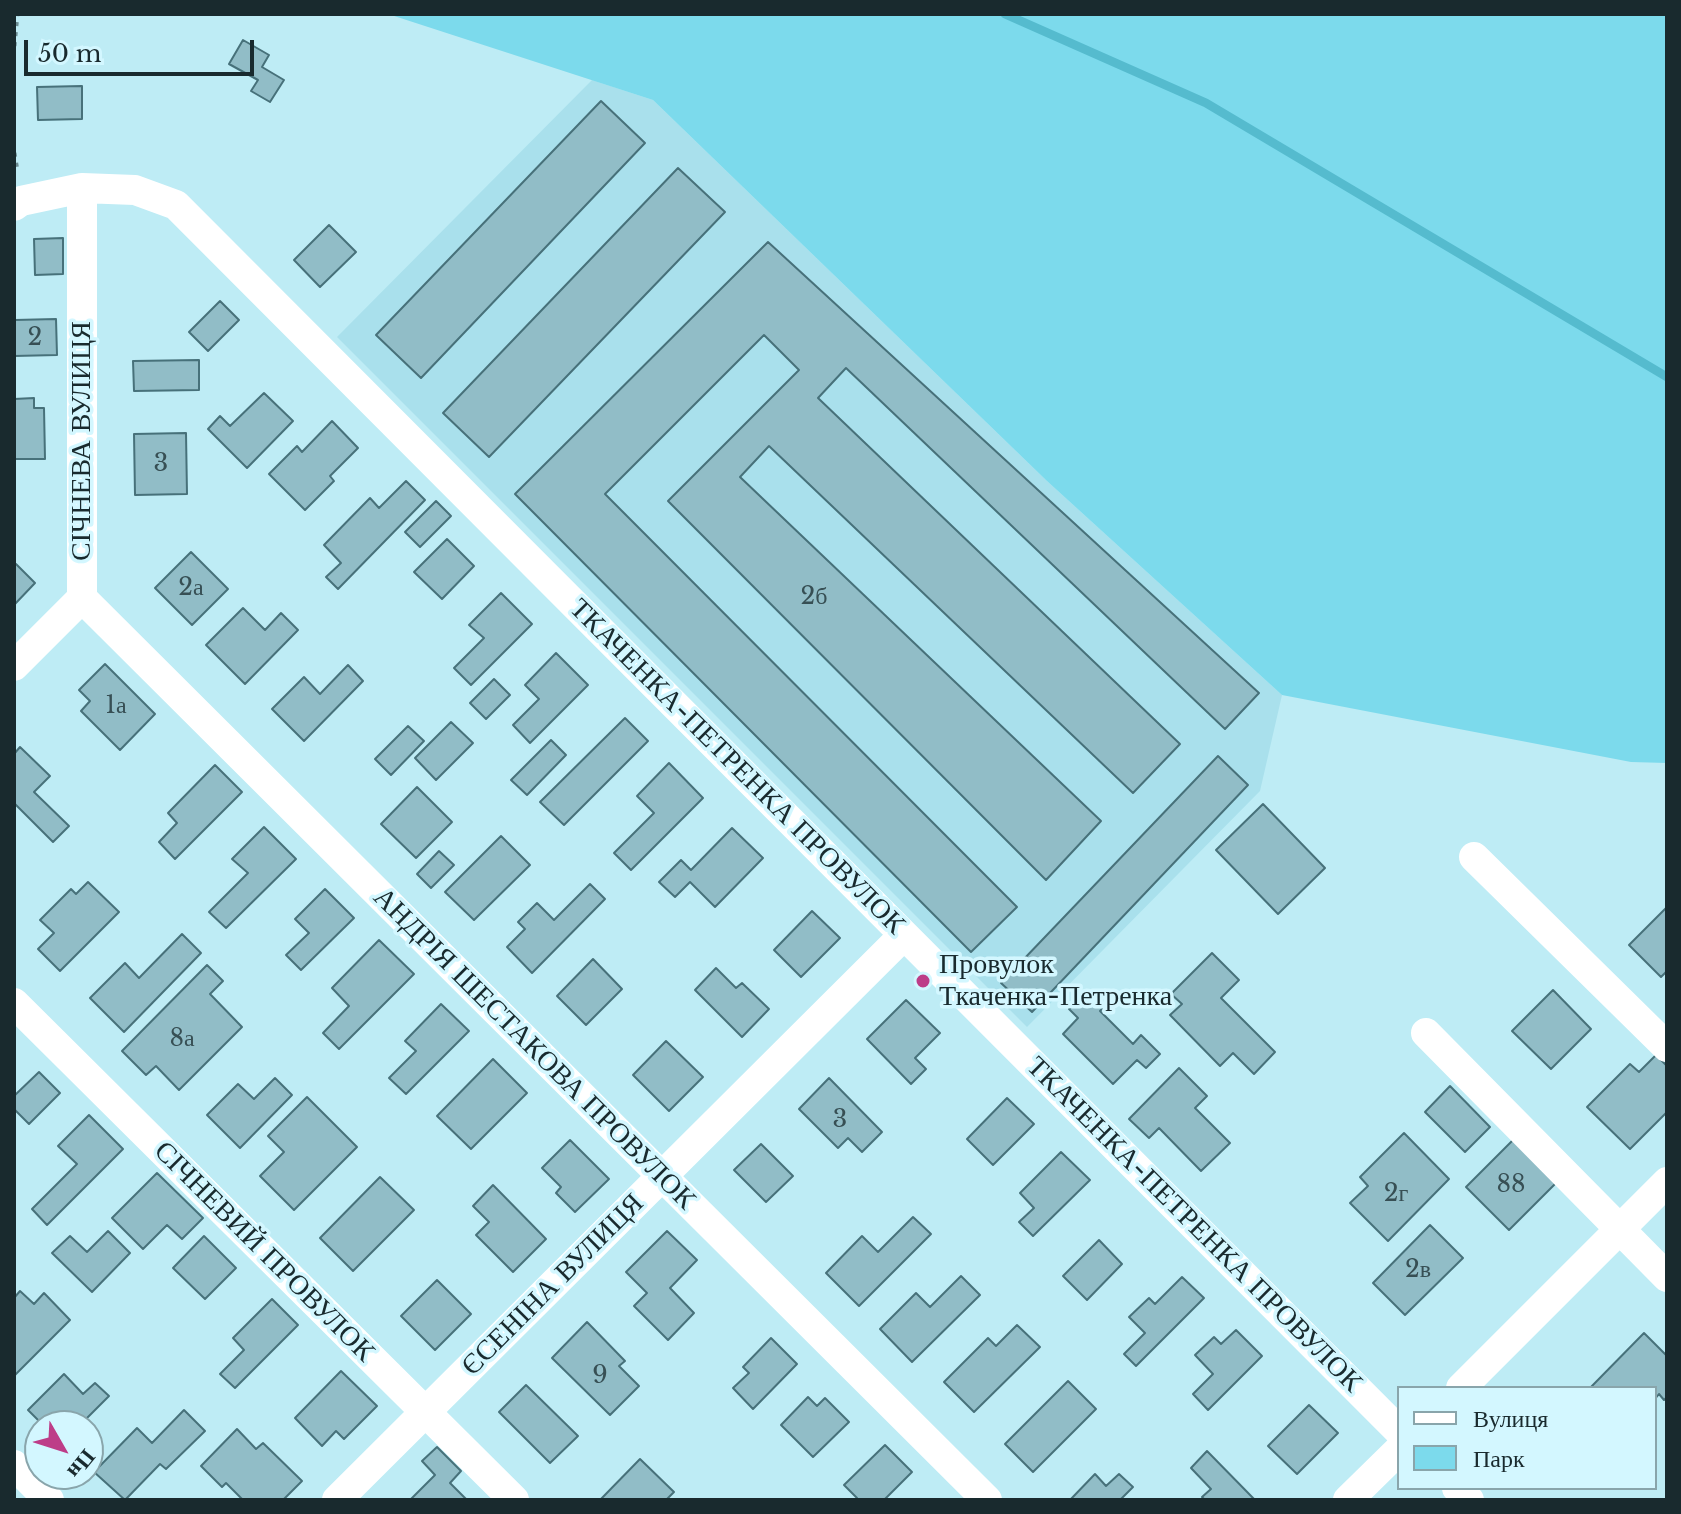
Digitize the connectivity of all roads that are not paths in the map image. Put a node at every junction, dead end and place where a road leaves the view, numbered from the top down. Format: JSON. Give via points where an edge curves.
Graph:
{"nodes":[{"id":1,"x":82,"y":188,"type":"junction"},
{"id":2,"x":14,"y":206,"type":"edge"},
{"id":3,"x":82,"y":598,"type":"junction"},
{"id":4,"x":14,"y":666,"type":"edge"},
{"id":5,"x":1474,"y":857,"type":"dead end"},
{"id":6,"x":904,"y":935,"type":"junction"},
{"id":7,"x":14,"y":1003,"type":"edge"},
{"id":8,"x":1426,"y":1033,"type":"dead end"},
{"id":9,"x":1667,"y":1047,"type":"edge"},
{"id":10,"x":662,"y":1176,"type":"junction"},
{"id":11,"x":1667,"y":1182,"type":"edge"},
{"id":12,"x":1619,"y":1230,"type":"junction"},
{"id":13,"x":1667,"y":1277,"type":"edge"},
{"id":14,"x":1463,"y":1386,"type":"edge"},
{"id":15,"x":425,"y":1412,"type":"junction"},
{"id":16,"x":1397,"y":1429,"type":"edge"},
{"id":17,"x":1397,"y":1452,"type":"edge"},
{"id":18,"x":14,"y":1465,"type":"edge"},
{"id":19,"x":49,"y":1500,"type":"edge"},
{"id":20,"x":337,"y":1500,"type":"edge"},
{"id":21,"x":514,"y":1500,"type":"edge"},
{"id":22,"x":987,"y":1500,"type":"edge"},
{"id":23,"x":1348,"y":1500,"type":"edge"}],
"edges":[{"from":1,"to":2,"type":"street","name":"ТКАЧЕНКА-ПЕТРЕНКА ПРОВУЛОК"},
{"from":1,"to":3,"type":"street","name":"СІЧНЕВА ВУЛИЦЯ"},
{"from":1,"to":6,"type":"street","name":"ТКАЧЕНКА-ПЕТРЕНКА ПРОВУЛОК","via":[[135,190],[176,205]]},
{"from":3,"to":4,"type":"street","name":"СІЧНЕВА ВУЛИЦЯ"},
{"from":3,"to":10,"type":"street","name":"АНДРІЯ ШЕСТАКОВА ПРОВУЛОК"},
{"from":5,"to":9,"type":"street"},
{"from":6,"to":10,"type":"street","name":"ЄСЕНІНА ВУЛИЦЯ"},
{"from":6,"to":16,"type":"street","name":"ТКАЧЕНКА-ПЕТРЕНКА ПРОВУЛОК"},
{"from":7,"to":15,"type":"street","name":"СІЧНЕВИЙ ПРОВУЛОК"},
{"from":8,"to":12,"type":"street"},
{"from":10,"to":15,"type":"street","name":"ЄСЕНІНА ВУЛИЦЯ"},
{"from":10,"to":22,"type":"street","name":"АНДРІЯ ШЕСТАКОВА ПРОВУЛОК"},
{"from":11,"to":12,"type":"street"},
{"from":12,"to":13,"type":"street"},
{"from":12,"to":14,"type":"street"},
{"from":15,"to":20,"type":"street","name":"ЄСЕНІНА ВУЛИЦЯ"},
{"from":15,"to":21,"type":"street","name":"СІЧНЕВИЙ ПРОВУЛОК"},
{"from":17,"to":23,"type":"street"},
{"from":18,"to":19,"type":"street"}]}
